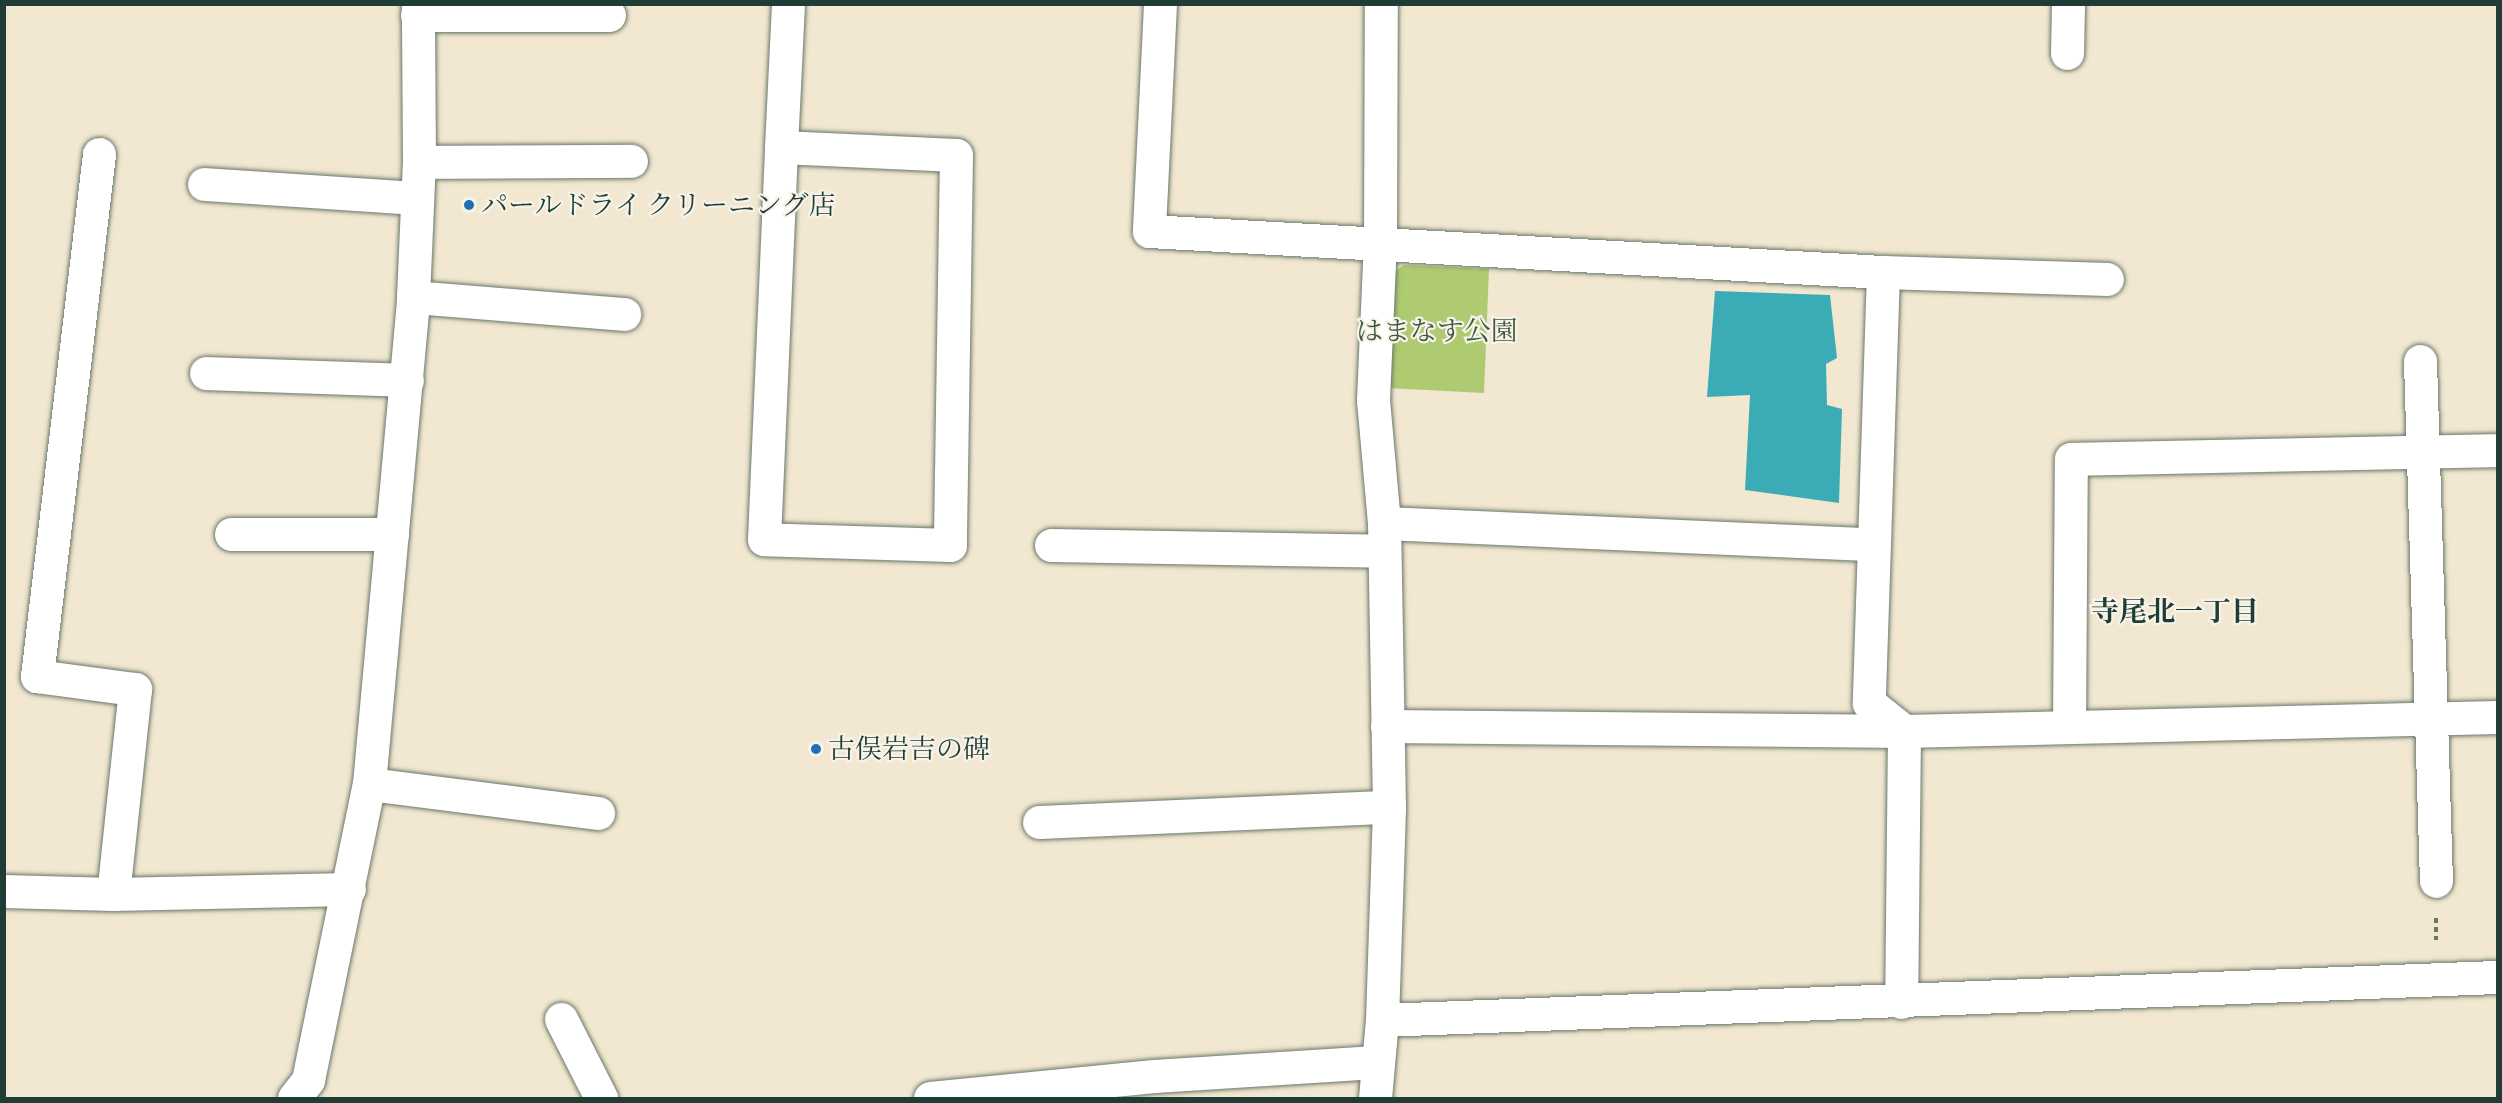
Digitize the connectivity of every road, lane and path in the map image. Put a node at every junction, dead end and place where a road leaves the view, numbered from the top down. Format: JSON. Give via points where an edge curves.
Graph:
{"nodes":[{"id":1,"x":788,"y":4,"type":"edge"},
{"id":2,"x":1160,"y":4,"type":"edge"},
{"id":3,"x":1381,"y":4,"type":"edge"},
{"id":4,"x":2068,"y":4,"type":"edge"},
{"id":5,"x":418,"y":10,"type":"edge"},
{"id":6,"x":609,"y":15,"type":"dead end"},
{"id":7,"x":2067,"y":53,"type":"dead end"},
{"id":8,"x":780,"y":147,"type":"junction"},
{"id":9,"x":99,"y":154,"type":"dead end"},
{"id":10,"x":419,"y":162,"type":"junction"},
{"id":11,"x":631,"y":162,"type":"dead end"},
{"id":12,"x":204,"y":184,"type":"dead end"},
{"id":13,"x":415,"y":198,"type":"junction"},
{"id":14,"x":1380,"y":242,"type":"junction"},
{"id":15,"x":1883,"y":272,"type":"junction"},
{"id":16,"x":2107,"y":279,"type":"dead end"},
{"id":17,"x":413,"y":297,"type":"junction"},
{"id":18,"x":624,"y":314,"type":"dead end"},
{"id":19,"x":2420,"y":361,"type":"dead end"},
{"id":20,"x":206,"y":373,"type":"dead end"},
{"id":21,"x":407,"y":380,"type":"junction"},
{"id":22,"x":2498,"y":450,"type":"edge"},
{"id":23,"x":2424,"y":451,"type":"junction"},
{"id":24,"x":231,"y":534,"type":"dead end"},
{"id":25,"x":392,"y":534,"type":"junction"},
{"id":26,"x":1384,"y":537,"type":"junction"},
{"id":27,"x":1875,"y":544,"type":"junction"},
{"id":28,"x":1051,"y":545,"type":"dead end"},
{"id":29,"x":2498,"y":717,"type":"edge"},
{"id":30,"x":2431,"y":718,"type":"junction"},
{"id":31,"x":1387,"y":726,"type":"junction"},
{"id":32,"x":2069,"y":726,"type":"junction"},
{"id":33,"x":1904,"y":731,"type":"junction"},
{"id":34,"x":369,"y":784,"type":"junction"},
{"id":35,"x":1389,"y":807,"type":"junction"},
{"id":36,"x":598,"y":813,"type":"dead end"},
{"id":37,"x":1039,"y":822,"type":"dead end"},
{"id":38,"x":2436,"y":881,"type":"joint"},
{"id":39,"x":349,"y":890,"type":"junction"},
{"id":40,"x":4,"y":891,"type":"edge"},
{"id":41,"x":113,"y":894,"type":"junction"},
{"id":42,"x":2498,"y":977,"type":"edge"},
{"id":43,"x":2436,"y":980,"type":"junction"},
{"id":44,"x":1901,"y":1002,"type":"junction"},
{"id":45,"x":561,"y":1019,"type":"dead end"},
{"id":46,"x":1382,"y":1020,"type":"junction"},
{"id":47,"x":1376,"y":1062,"type":"junction"},
{"id":48,"x":1155,"y":1087,"type":"edge"},
{"id":49,"x":294,"y":1098,"type":"edge"},
{"id":50,"x":601,"y":1098,"type":"edge"},
{"id":51,"x":930,"y":1098,"type":"edge"},
{"id":52,"x":1375,"y":1098,"type":"edge"}],
"edges":[{"from":1,"to":8,"type":"street"},
{"from":2,"to":14,"type":"street","via":[[1149,231]]},
{"from":3,"to":14,"type":"street"},
{"from":4,"to":7,"type":"street"},
{"from":5,"to":6,"type":"street"},
{"from":5,"to":10,"type":"street"},
{"from":8,"to":8,"type":"street","via":[[764,539],[950,545],[956,155]]},
{"from":9,"to":41,"type":"street","via":[[37,676],[135,689]]},
{"from":10,"to":11,"type":"street"},
{"from":10,"to":13,"type":"street"},
{"from":12,"to":13,"type":"street"},
{"from":13,"to":17,"type":"street"},
{"from":14,"to":15,"type":"street"},
{"from":14,"to":26,"type":"street","via":[[1373,400]]},
{"from":15,"to":16,"type":"street"},
{"from":15,"to":27,"type":"street"},
{"from":17,"to":18,"type":"street"},
{"from":17,"to":21,"type":"street"},
{"from":19,"to":23,"type":"street"},
{"from":20,"to":21,"type":"street"},
{"from":21,"to":25,"type":"street"},
{"from":22,"to":23,"type":"street"},
{"from":23,"to":30,"type":"street"},
{"from":23,"to":32,"type":"street","via":[[2071,459]]},
{"from":24,"to":25,"type":"street"},
{"from":25,"to":34,"type":"street"},
{"from":26,"to":27,"type":"street"},
{"from":26,"to":28,"type":"street"},
{"from":26,"to":31,"type":"street"},
{"from":27,"to":33,"type":"street","via":[[1869,703]]},
{"from":29,"to":30,"type":"street"},
{"from":30,"to":32,"type":"street"},
{"from":30,"to":38,"type":"street"},
{"from":31,"to":33,"type":"street"},
{"from":31,"to":35,"type":"street"},
{"from":32,"to":33,"type":"street"},
{"from":33,"to":44,"type":"street"},
{"from":34,"to":36,"type":"street"},
{"from":34,"to":39,"type":"street"},
{"from":35,"to":37,"type":"street"},
{"from":35,"to":46,"type":"street"},
{"from":38,"to":43,"type":"path"},
{"from":39,"to":41,"type":"street"},
{"from":39,"to":49,"type":"street","via":[[308,1080]]},
{"from":40,"to":41,"type":"street"},
{"from":42,"to":43,"type":"street"},
{"from":43,"to":44,"type":"street"},
{"from":44,"to":46,"type":"street"},
{"from":45,"to":50,"type":"street"},
{"from":46,"to":47,"type":"street"},
{"from":47,"to":48,"type":"street"},
{"from":47,"to":52,"type":"street"},
{"from":48,"to":51,"type":"street"}]}
